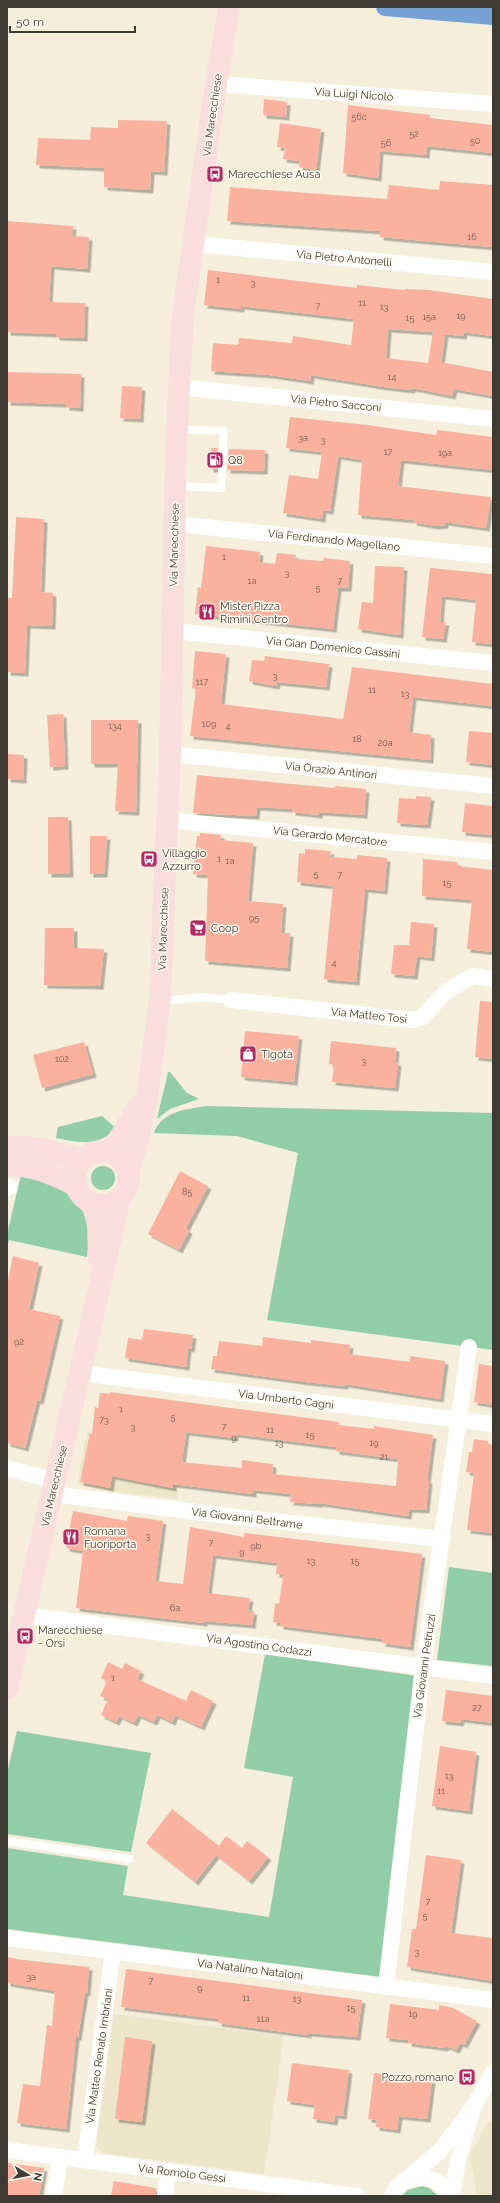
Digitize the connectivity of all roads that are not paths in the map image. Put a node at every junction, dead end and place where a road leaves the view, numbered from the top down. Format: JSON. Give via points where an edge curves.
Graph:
{"nodes":[{"id":1,"x":229,"y":7,"type":"edge"},
{"id":2,"x":216,"y":84,"type":"junction"},
{"id":3,"x":493,"y":104,"type":"edge"},
{"id":4,"x":195,"y":244,"type":"junction"},
{"id":5,"x":493,"y":272,"type":"edge"},
{"id":6,"x":178,"y":387,"type":"junction"},
{"id":7,"x":493,"y":419,"type":"edge"},
{"id":8,"x":177,"y":429,"type":"junction"},
{"id":9,"x":175,"y":486,"type":"junction"},
{"id":10,"x":175,"y":524,"type":"junction"},
{"id":11,"x":493,"y":556,"type":"edge"},
{"id":12,"x":173,"y":631,"type":"junction"},
{"id":13,"x":493,"y":663,"type":"edge"},
{"id":14,"x":170,"y":754,"type":"junction"},
{"id":15,"x":493,"y":786,"type":"edge"},
{"id":16,"x":166,"y":820,"type":"junction"},
{"id":17,"x":493,"y":852,"type":"edge"},
{"id":18,"x":493,"y":979,"type":"edge"},
{"id":19,"x":230,"y":1000,"type":"joint"},
{"id":20,"x":160,"y":1001,"type":"junction"},
{"id":21,"x":149,"y":1086,"type":"junction"},
{"id":22,"x":7,"y":1147,"type":"edge"},
{"id":23,"x":110,"y":1152,"type":"junction"},
{"id":24,"x":82,"y":1160,"type":"junction"},
{"id":25,"x":7,"y":1166,"type":"edge"},
{"id":26,"x":129,"y":1171,"type":"junction"},
{"id":27,"x":76,"y":1184,"type":"junction"},
{"id":28,"x":120,"y":1198,"type":"junction"},
{"id":29,"x":93,"y":1204,"type":"junction"},
{"id":30,"x":100,"y":1283,"type":"junction"},
{"id":31,"x":469,"y":1347,"type":"dead end"},
{"id":32,"x":80,"y":1373,"type":"junction"},
{"id":33,"x":459,"y":1420,"type":"junction"},
{"id":34,"x":493,"y":1424,"type":"edge"},
{"id":35,"x":7,"y":1468,"type":"edge"},
{"id":36,"x":54,"y":1487,"type":"junction"},
{"id":37,"x":442,"y":1539,"type":"junction"},
{"id":38,"x":24,"y":1615,"type":"junction"},
{"id":39,"x":424,"y":1667,"type":"junction"},
{"id":40,"x":493,"y":1676,"type":"edge"},
{"id":41,"x":8,"y":1684,"type":"edge"},
{"id":42,"x":7,"y":1841,"type":"edge"},
{"id":43,"x":130,"y":1859,"type":"dead end"},
{"id":44,"x":7,"y":1938,"type":"edge"},
{"id":45,"x":113,"y":1951,"type":"junction"},
{"id":46,"x":386,"y":1987,"type":"junction"},
{"id":47,"x":493,"y":2000,"type":"edge"},
{"id":48,"x":493,"y":2072,"type":"edge"},
{"id":49,"x":474,"y":2106,"type":"junction"},
{"id":50,"x":7,"y":2150,"type":"edge"},
{"id":51,"x":60,"y":2157,"type":"junction"},
{"id":52,"x":85,"y":2160,"type":"junction"},
{"id":53,"x":168,"y":2172,"type":"junction"},
{"id":54,"x":407,"y":2179,"type":"junction"},
{"id":55,"x":54,"y":2196,"type":"edge"},
{"id":56,"x":165,"y":2196,"type":"edge"},
{"id":57,"x":356,"y":2196,"type":"edge"},
{"id":58,"x":392,"y":2196,"type":"edge"},
{"id":59,"x":451,"y":2196,"type":"edge"}],
"edges":[{"from":1,"to":2,"type":"main road","name":"Via Marecchiese"},
{"from":2,"to":3,"type":"street","name":"Via Luigi Nicolò"},
{"from":2,"to":4,"type":"main road","name":"Via Marecchiese"},
{"from":4,"to":5,"type":"street","name":"Via Pietro Antonelli"},
{"from":4,"to":6,"type":"main road","name":"Via Marecchiese","via":[[183,316]]},
{"from":6,"to":7,"type":"street","name":"Via Pietro Sacconi"},
{"from":6,"to":8,"type":"main road","name":"Via Marecchiese"},
{"from":8,"to":9,"type":"main road","name":"Via Marecchiese"},
{"from":8,"to":9,"type":"lane","via":[[224,431],[221,488]]},
{"from":9,"to":10,"type":"main road","name":"Via Marecchiese"},
{"from":10,"to":11,"type":"street","name":"Via Ferdinando Magellano"},
{"from":10,"to":12,"type":"main road","name":"Via Marecchiese"},
{"from":12,"to":13,"type":"street","name":"Via Gian Domenico Cassini"},
{"from":12,"to":14,"type":"main road","name":"Via Marecchiese"},
{"from":14,"to":15,"type":"street","name":"Via Orazio Antinori"},
{"from":14,"to":16,"type":"main road","name":"Via Marecchiese"},
{"from":16,"to":17,"type":"street","name":"Via Gerardo Mercatore"},
{"from":16,"to":20,"type":"main road","name":"Via Marecchiese"},
{"from":18,"to":19,"type":"street","name":"Via Matteo Tosi","via":[[473,976],[447,991],[421,1018],[412,1020]]},
{"from":19,"to":20,"type":"lane","via":[[204,997]]},
{"from":20,"to":21,"type":"main road","name":"Via Marecchiese"},
{"from":21,"to":23,"type":"main road","name":"Via Marecchiese"},
{"from":21,"to":26,"type":"main road","name":"Via Marecchiese"},
{"from":22,"to":24,"type":"main road","via":[[27,1145]]},
{"from":23,"to":24,"type":"main road","via":[[94,1152]]},
{"from":23,"to":26,"type":"main road","via":[[123,1160]]},
{"from":24,"to":27,"type":"main road","via":[[75,1173]]},
{"from":25,"to":27,"type":"main road","via":[[25,1165]]},
{"from":26,"to":28,"type":"main road","via":[[128,1187]]},
{"from":27,"to":29,"type":"main road","via":[[82,1197]]},
{"from":28,"to":29,"type":"main road","via":[[109,1204]]},
{"from":28,"to":30,"type":"main road","name":"Via Marecchiese"},
{"from":29,"to":30,"type":"main road","name":"Via Marecchiese","via":[[98,1224]]},
{"from":30,"to":32,"type":"main road","name":"Via Marecchiese"},
{"from":31,"to":33,"type":"street","name":"Via Giovanni Petruzzi"},
{"from":32,"to":33,"type":"street","name":"Via Umberto Cagni"},
{"from":32,"to":36,"type":"main road","name":"Via Marecchiese"},
{"from":33,"to":34,"type":"street","name":"Via Umberto Cagni"},
{"from":33,"to":37,"type":"street","name":"Via Giovanni Petruzzi"},
{"from":35,"to":36,"type":"street","name":"Via Giovanni Beltrame"},
{"from":36,"to":37,"type":"street","name":"Via Giovanni Beltrame","via":[[246,1518]]},
{"from":36,"to":38,"type":"main road","name":"Via Marecchiese"},
{"from":37,"to":39,"type":"street","name":"Via Giovanni Petruzzi"},
{"from":38,"to":39,"type":"street","name":"Via Agostino Codazzi"},
{"from":38,"to":41,"type":"main road","name":"Via Marecchiese"},
{"from":39,"to":40,"type":"street","name":"Via Agostino Codazzi"},
{"from":39,"to":46,"type":"street","name":"Via Giovanni Petruzzi"},
{"from":42,"to":43,"type":"lane"},
{"from":44,"to":45,"type":"street","name":"Via Natalino Nataloni"},
{"from":45,"to":46,"type":"street","name":"Via Natalino Nataloni"},
{"from":45,"to":52,"type":"street","name":"Via Matteo Renato Imbriani"},
{"from":46,"to":47,"type":"street","name":"Via Natalino Nataloni"},
{"from":48,"to":49,"type":"street"},
{"from":49,"to":54,"type":"street","via":[[440,2151]]},
{"from":49,"to":59,"type":"street","via":[[458,2160]]},
{"from":50,"to":51,"type":"street","name":"Via Romolo Gessi"},
{"from":51,"to":52,"type":"street","name":"Via Romolo Gessi"},
{"from":51,"to":55,"type":"street"},
{"from":52,"to":53,"type":"street","name":"Via Romolo Gessi"},
{"from":53,"to":56,"type":"street"},
{"from":53,"to":57,"type":"street","name":"Via Romolo Gessi"},
{"from":54,"to":58,"type":"street","via":[[396,2187]]},
{"from":54,"to":59,"type":"street","via":[[424,2176],[439,2182]]}]}
